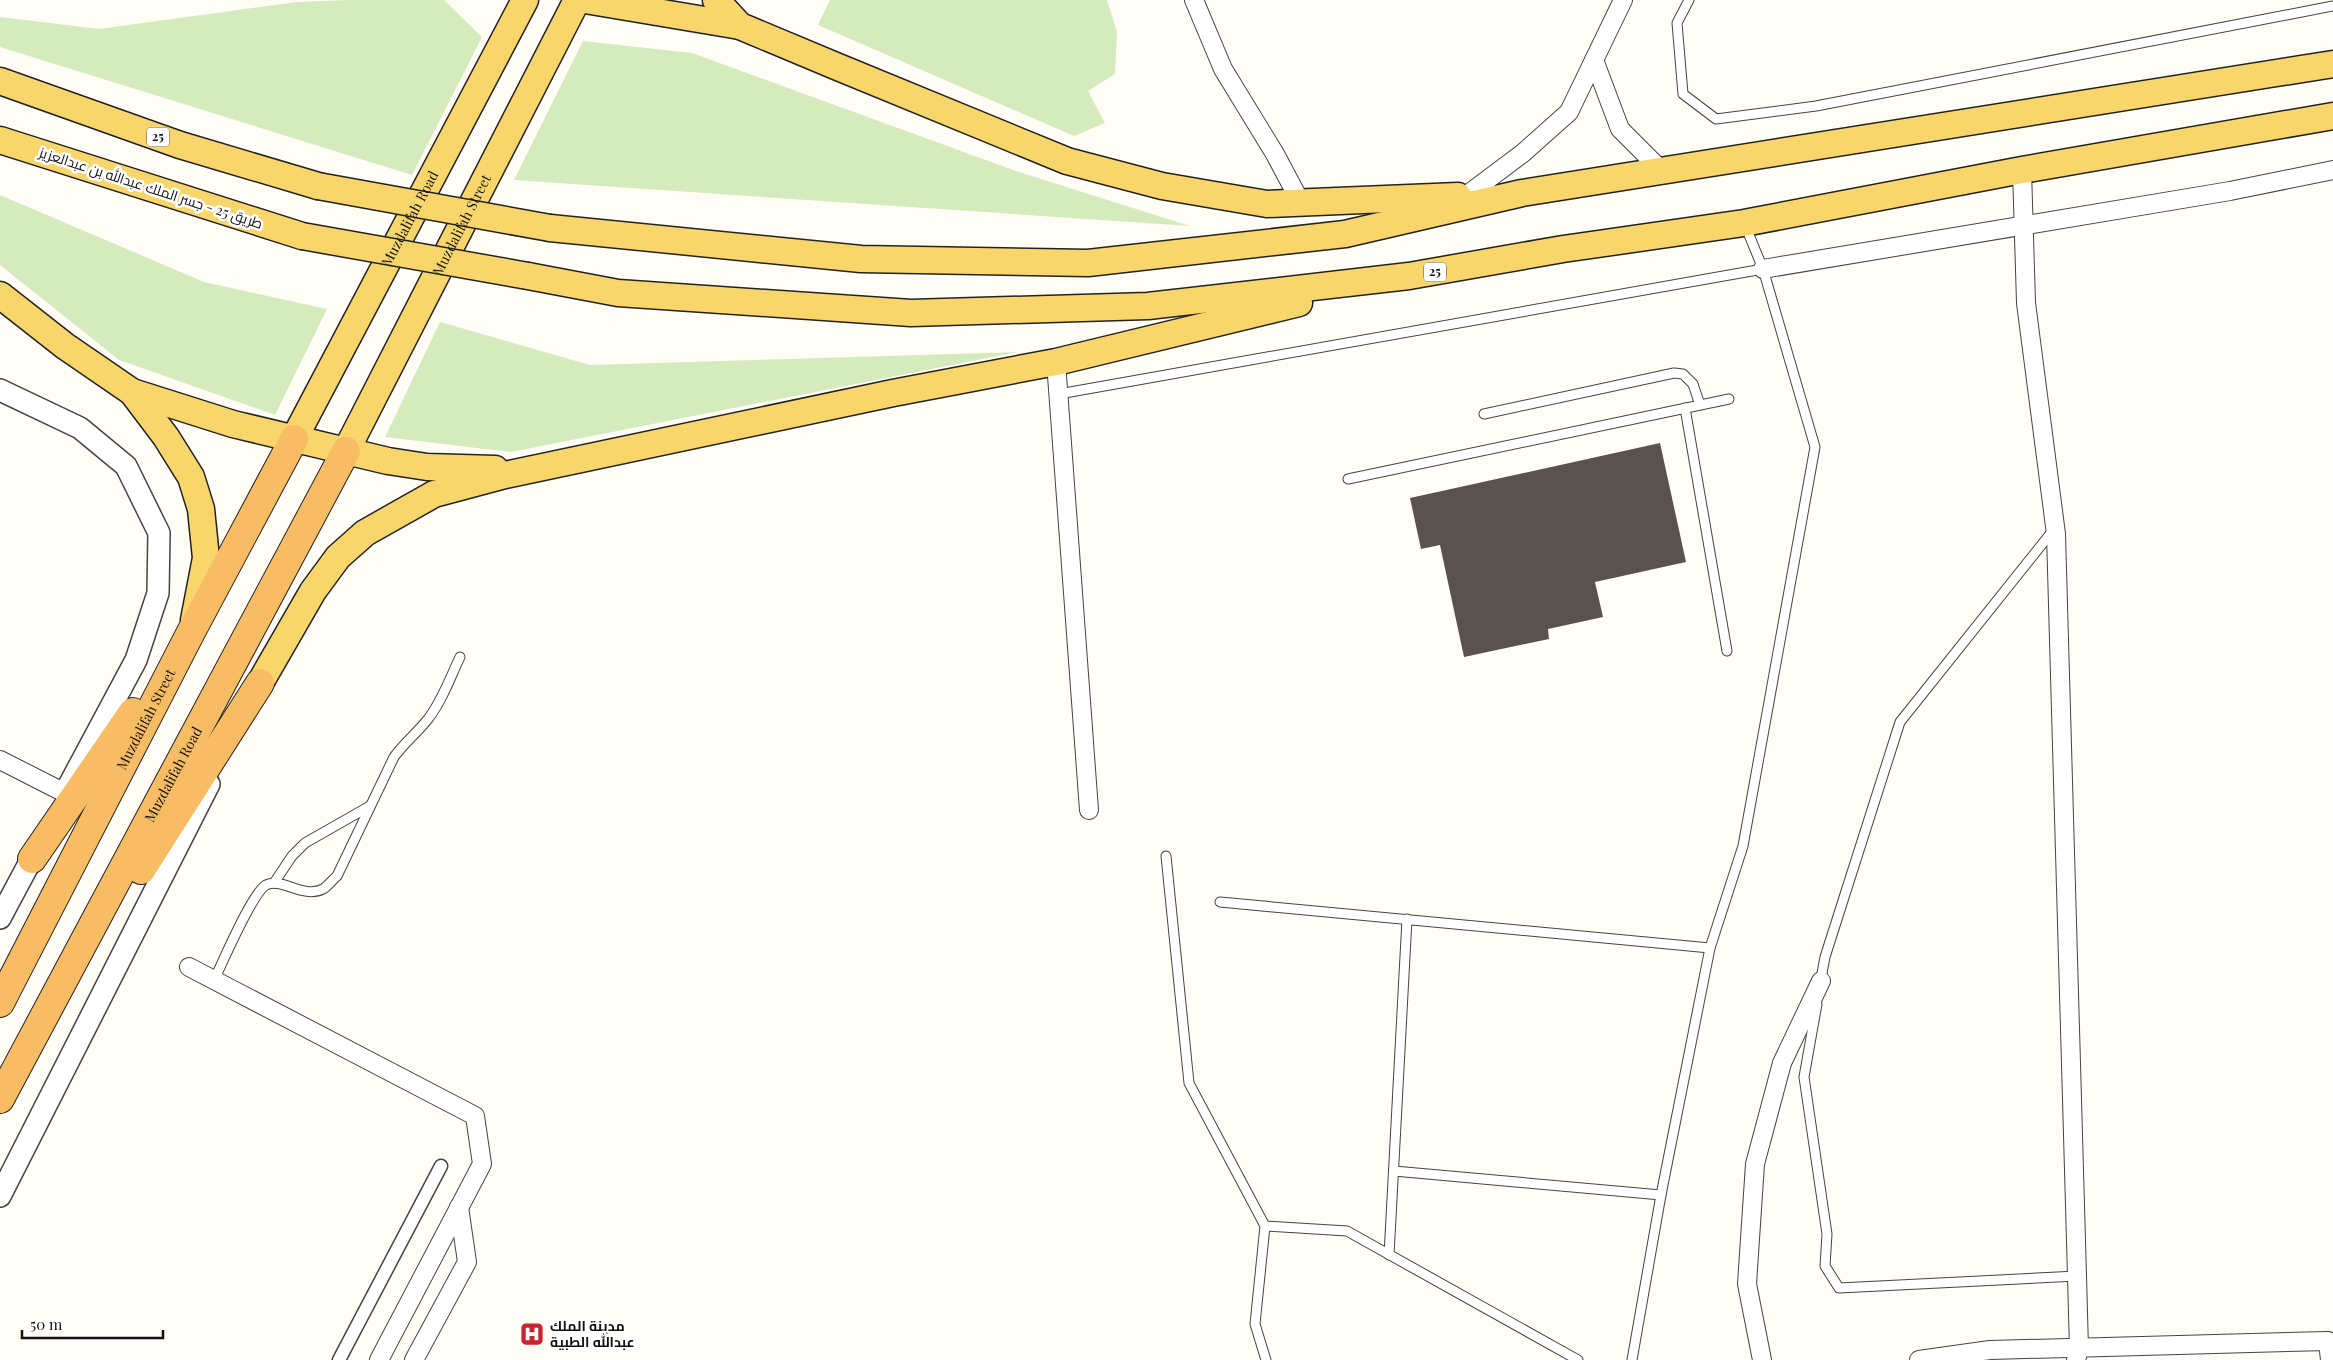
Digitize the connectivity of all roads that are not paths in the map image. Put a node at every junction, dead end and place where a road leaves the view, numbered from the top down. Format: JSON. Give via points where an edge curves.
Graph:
{"nodes":[{"id":1,"x":525,"y":0,"type":"edge"},
{"id":2,"x":577,"y":0,"type":"edge"},
{"id":3,"x":585,"y":0,"type":"edge"},
{"id":4,"x":716,"y":0,"type":"edge"},
{"id":5,"x":1194,"y":0,"type":"edge"},
{"id":6,"x":1623,"y":0,"type":"edge"},
{"id":7,"x":1688,"y":0,"type":"edge"},
{"id":8,"x":2333,"y":6,"type":"edge"},
{"id":9,"x":740,"y":26,"type":"junction"},
{"id":10,"x":1594,"y":60,"type":"junction"},
{"id":11,"x":2333,"y":64,"type":"edge"},
{"id":12,"x":0,"y":81,"type":"edge"},
{"id":13,"x":2333,"y":116,"type":"edge"},
{"id":14,"x":0,"y":140,"type":"edge"},
{"id":15,"x":2022,"y":170,"type":"junction"},
{"id":16,"x":2333,"y":170,"type":"edge"},
{"id":17,"x":1662,"y":171,"type":"junction"},
{"id":18,"x":1522,"y":193,"type":"junction"},
{"id":19,"x":1468,"y":195,"type":"junction"},
{"id":20,"x":1300,"y":203,"type":"junction"},
{"id":21,"x":1744,"y":223,"type":"junction"},
{"id":22,"x":2023,"y":226,"type":"junction"},
{"id":23,"x":1763,"y":269,"type":"junction"},
{"id":24,"x":1409,"y":276,"type":"junction"},
{"id":25,"x":0,"y":295,"type":"edge"},
{"id":26,"x":1056,"y":362,"type":"junction"},
{"id":27,"x":0,"y":390,"type":"edge"},
{"id":28,"x":132,"y":392,"type":"junction"},
{"id":29,"x":1058,"y":394,"type":"junction"},
{"id":30,"x":1728,"y":399,"type":"dead end"},
{"id":31,"x":1700,"y":405,"type":"junction"},
{"id":32,"x":1685,"y":408,"type":"junction"},
{"id":33,"x":1484,"y":414,"type":"dead end"},
{"id":34,"x":294,"y":439,"type":"junction"},
{"id":35,"x":346,"y":451,"type":"junction"},
{"id":36,"x":534,"y":469,"type":"junction"},
{"id":37,"x":1348,"y":479,"type":"dead end"},
{"id":38,"x":2055,"y":528,"type":"junction"},
{"id":39,"x":191,"y":632,"type":"junction"},
{"id":40,"x":1727,"y":651,"type":"dead end"},
{"id":41,"x":460,"y":657,"type":"dead end"},
{"id":42,"x":260,"y":683,"type":"junction"},
{"id":43,"x":0,"y":760,"type":"edge"},
{"id":44,"x":65,"y":793,"type":"junction"},
{"id":45,"x":370,"y":806,"type":"junction"},
{"id":46,"x":1089,"y":810,"type":"dead end"},
{"id":47,"x":1166,"y":856,"type":"dead end"},
{"id":48,"x":32,"y":859,"type":"junction"},
{"id":49,"x":274,"y":883,"type":"junction"},
{"id":50,"x":1220,"y":902,"type":"dead end"},
{"id":51,"x":0,"y":918,"type":"edge"},
{"id":52,"x":1407,"y":919,"type":"junction"},
{"id":53,"x":1710,"y":948,"type":"junction"},
{"id":54,"x":189,"y":967,"type":"dead end"},
{"id":55,"x":214,"y":980,"type":"junction"},
{"id":56,"x":1821,"y":981,"type":"junction"},
{"id":57,"x":0,"y":1003,"type":"edge"},
{"id":58,"x":3,"y":1093,"type":"edge"},
{"id":59,"x":441,"y":1166,"type":"dead end"},
{"id":60,"x":1394,"y":1171,"type":"junction"},
{"id":61,"x":1661,"y":1195,"type":"junction"},
{"id":62,"x":0,"y":1196,"type":"edge"},
{"id":63,"x":459,"y":1207,"type":"junction"},
{"id":64,"x":1265,"y":1226,"type":"junction"},
{"id":65,"x":1388,"y":1255,"type":"junction"},
{"id":66,"x":2077,"y":1276,"type":"junction"},
{"id":67,"x":2078,"y":1355,"type":"edge"},
{"id":68,"x":339,"y":1360,"type":"edge"},
{"id":69,"x":379,"y":1360,"type":"edge"},
{"id":70,"x":414,"y":1360,"type":"edge"},
{"id":71,"x":1266,"y":1360,"type":"edge"},
{"id":72,"x":1578,"y":1360,"type":"edge"},
{"id":73,"x":1632,"y":1360,"type":"edge"},
{"id":74,"x":1762,"y":1360,"type":"edge"},
{"id":75,"x":1919,"y":1360,"type":"edge"},
{"id":76,"x":2330,"y":1360,"type":"edge"}],
"edges":[{"from":1,"to":34,"type":"main road","name":"Muzdalifah Road"},
{"from":2,"to":35,"type":"main road","name":"Muzdalifah Street"},
{"from":3,"to":9,"type":"main road"},
{"from":4,"to":9,"type":"main road"},
{"from":5,"to":20,"type":"street","via":[[1223,69],[1275,154]]},
{"from":6,"to":10,"type":"street"},
{"from":7,"to":8,"type":"lane","via":[[1677,23],[1683,94],[1716,119],[1816,106]]},
{"from":9,"to":20,"type":"main road","via":[[1067,161],[1162,186],[1267,204]]},
{"from":10,"to":17,"type":"street","via":[[1620,129]]},
{"from":10,"to":19,"type":"street","via":[[1568,112],[1523,153]]},
{"from":11,"to":17,"type":"main road","number":"25"},
{"from":12,"to":18,"type":"main road","number":"25","bridge":true,"via":[[180,145],[318,186],[550,228],[860,259],[1088,262],[1345,234]]},
{"from":13,"to":15,"type":"main road","number":"25"},
{"from":14,"to":24,"type":"main road","name":"طريق 25 - جسر الملك عبدالله بن عبدالعزيز","number":"25","bridge":true,"via":[[302,236],[618,292],[912,314],[1148,306]]},
{"from":15,"to":21,"type":"main road","number":"25"},
{"from":15,"to":22,"type":"street"},
{"from":16,"to":22,"type":"street"},
{"from":17,"to":18,"type":"main road","number":"25"},
{"from":18,"to":19,"type":"main road"},
{"from":19,"to":20,"type":"main road"},
{"from":21,"to":23,"type":"lane"},
{"from":21,"to":24,"type":"main road","number":"25","via":[[1563,249]]},
{"from":22,"to":23,"type":"street"},
{"from":22,"to":38,"type":"street","via":[[2026,303]]},
{"from":23,"to":29,"type":"lane"},
{"from":23,"to":53,"type":"lane","via":[[1815,446],[1743,846]]},
{"from":24,"to":26,"type":"main road"},
{"from":25,"to":28,"type":"main road","via":[[65,346]]},
{"from":26,"to":29,"type":"street"},
{"from":26,"to":36,"type":"main road"},
{"from":27,"to":44,"type":"street","via":[[80,428],[126,466],[160,533],[158,593],[136,660]]},
{"from":28,"to":34,"type":"main road","via":[[233,424]]},
{"from":28,"to":39,"type":"main road","via":[[191,477],[201,509],[206,558]]},
{"from":29,"to":46,"type":"street"},
{"from":30,"to":31,"type":"lane"},
{"from":31,"to":32,"type":"lane"},
{"from":31,"to":33,"type":"lane","via":[[1693,384],[1683,374],[1674,373]]},
{"from":32,"to":37,"type":"lane"},
{"from":32,"to":40,"type":"lane"},
{"from":34,"to":35,"type":"main road"},
{"from":34,"to":39,"type":"highway","name":"Muzdalifah Street"},
{"from":35,"to":36,"type":"main road","via":[[427,468]]},
{"from":35,"to":58,"type":"highway","name":"Muzdalifah Road"},
{"from":36,"to":42,"type":"main road","via":[[434,494],[365,532],[338,557],[313,591]]},
{"from":38,"to":56,"type":"lane","via":[[1900,722],[1825,956]]},
{"from":38,"to":66,"type":"street"},
{"from":39,"to":48,"type":"highway"},
{"from":39,"to":57,"type":"highway","name":"Muzdalifah Street"},
{"from":41,"to":45,"type":"lane","via":[[438,704],[394,757]]},
{"from":42,"to":58,"type":"highway","via":[[80,964]]},
{"from":42,"to":62,"type":"street"},
{"from":43,"to":44,"type":"street"},
{"from":44,"to":48,"type":"street"},
{"from":45,"to":49,"type":"lane","via":[[305,843]]},
{"from":45,"to":49,"type":"lane","via":[[337,876],[323,889],[309,892]]},
{"from":47,"to":64,"type":"lane","via":[[1189,1083]]},
{"from":48,"to":51,"type":"street"},
{"from":49,"to":55,"type":"lane","via":[[266,886],[255,898]]},
{"from":50,"to":52,"type":"lane"},
{"from":52,"to":53,"type":"lane"},
{"from":52,"to":60,"type":"lane"},
{"from":53,"to":61,"type":"lane"},
{"from":54,"to":55,"type":"street"},
{"from":55,"to":63,"type":"street","via":[[475,1116],[482,1164]]},
{"from":56,"to":66,"type":"lane","via":[[1804,1077],[1827,1234],[1825,1266],[1839,1288]]},
{"from":56,"to":74,"type":"street","via":[[1782,1063],[1755,1164],[1747,1284]]},
{"from":59,"to":68,"type":"street"},
{"from":60,"to":61,"type":"lane"},
{"from":60,"to":65,"type":"lane"},
{"from":61,"to":73,"type":"lane"},
{"from":63,"to":69,"type":"street"},
{"from":63,"to":70,"type":"street","via":[[467,1262]]},
{"from":64,"to":65,"type":"lane","via":[[1347,1231]]},
{"from":64,"to":71,"type":"lane","via":[[1254,1324]]},
{"from":65,"to":72,"type":"lane"},
{"from":66,"to":67,"type":"street"},
{"from":67,"to":75,"type":"street","via":[[1990,1350]]},
{"from":67,"to":76,"type":"street","via":[[2328,1341]]}]}
